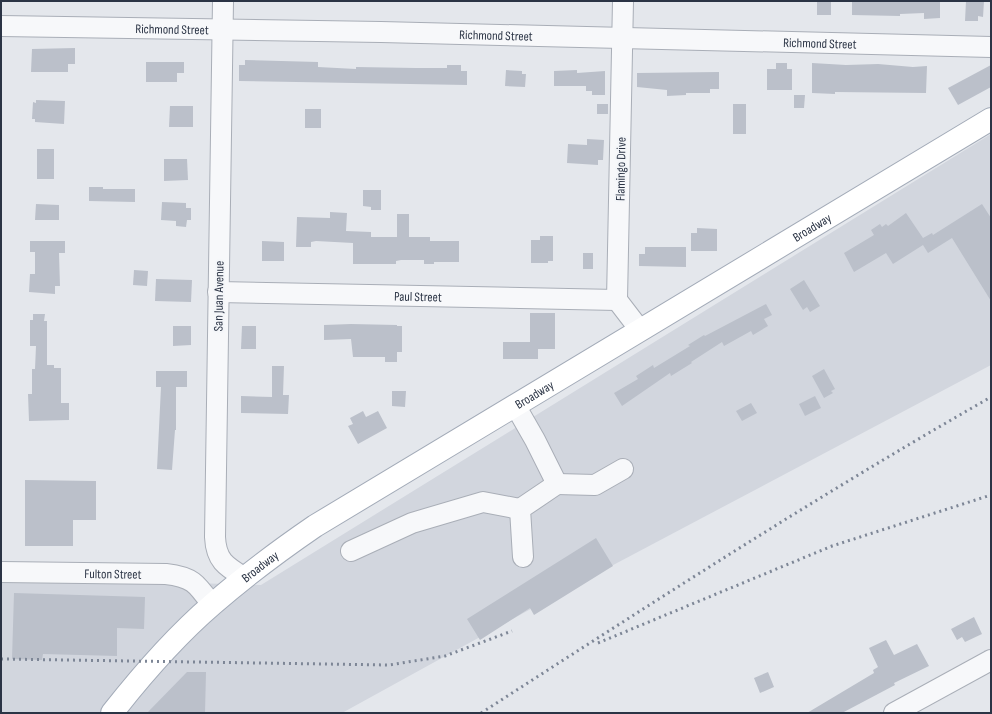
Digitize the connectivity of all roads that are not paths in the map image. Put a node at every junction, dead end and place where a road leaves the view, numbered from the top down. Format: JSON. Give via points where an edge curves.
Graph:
{"nodes":[{"id":1,"x":223,"y":1,"type":"edge"},
{"id":2,"x":622,"y":1,"type":"edge"},
{"id":3,"x":1,"y":26,"type":"edge"},
{"id":4,"x":222,"y":30,"type":"junction"},
{"id":5,"x":622,"y":39,"type":"junction"},
{"id":6,"x":991,"y":47,"type":"edge"},
{"id":7,"x":991,"y":119,"type":"edge"},
{"id":8,"x":218,"y":292,"type":"junction"},
{"id":9,"x":617,"y":300,"type":"junction"},
{"id":10,"x":640,"y":330,"type":"junction"},
{"id":11,"x":515,"y":405,"type":"junction"},
{"id":12,"x":623,"y":469,"type":"dead end"},
{"id":13,"x":557,"y":484,"type":"junction"},
{"id":14,"x":520,"y":509,"type":"junction"},
{"id":15,"x":351,"y":551,"type":"dead end"},
{"id":16,"x":523,"y":558,"type":"dead end"},
{"id":17,"x":1,"y":572,"type":"edge"},
{"id":18,"x":244,"y":578,"type":"junction"},
{"id":19,"x":212,"y":604,"type":"junction"},
{"id":20,"x":991,"y":660,"type":"edge"},
{"id":21,"x":112,"y":713,"type":"edge"},
{"id":22,"x":894,"y":713,"type":"edge"}],
"edges":[{"from":1,"to":4,"type":"street","name":"San Juan Avenue"},
{"from":2,"to":5,"type":"street","name":"Flamingo Drive"},
{"from":3,"to":4,"type":"street","name":"Richmond Street"},
{"from":4,"to":5,"type":"street","name":"Richmond Street"},
{"from":4,"to":8,"type":"street","name":"San Juan Avenue"},
{"from":5,"to":6,"type":"street","name":"Richmond Street"},
{"from":5,"to":9,"type":"street","name":"Flamingo Drive"},
{"from":7,"to":10,"type":"main road","name":"Broadway"},
{"from":8,"to":9,"type":"street","name":"Paul Street"},
{"from":8,"to":18,"type":"street","name":"San Juan Avenue","via":[[216,550],[230,569]]},
{"from":9,"to":10,"type":"street"},
{"from":10,"to":11,"type":"main road","name":"Broadway"},
{"from":11,"to":13,"type":"street"},
{"from":11,"to":18,"type":"main road","name":"Broadway","via":[[315,526]]},
{"from":12,"to":13,"type":"street","via":[[595,485]]},
{"from":13,"to":14,"type":"street"},
{"from":14,"to":15,"type":"street","via":[[483,502],[412,523]]},
{"from":14,"to":16,"type":"street"},
{"from":17,"to":19,"type":"street","name":"Fulton Street","via":[[183,576],[195,583]]},
{"from":18,"to":19,"type":"main road","name":"Broadway"},
{"from":19,"to":21,"type":"main road","name":"Broadway"},
{"from":20,"to":22,"type":"street"}]}
